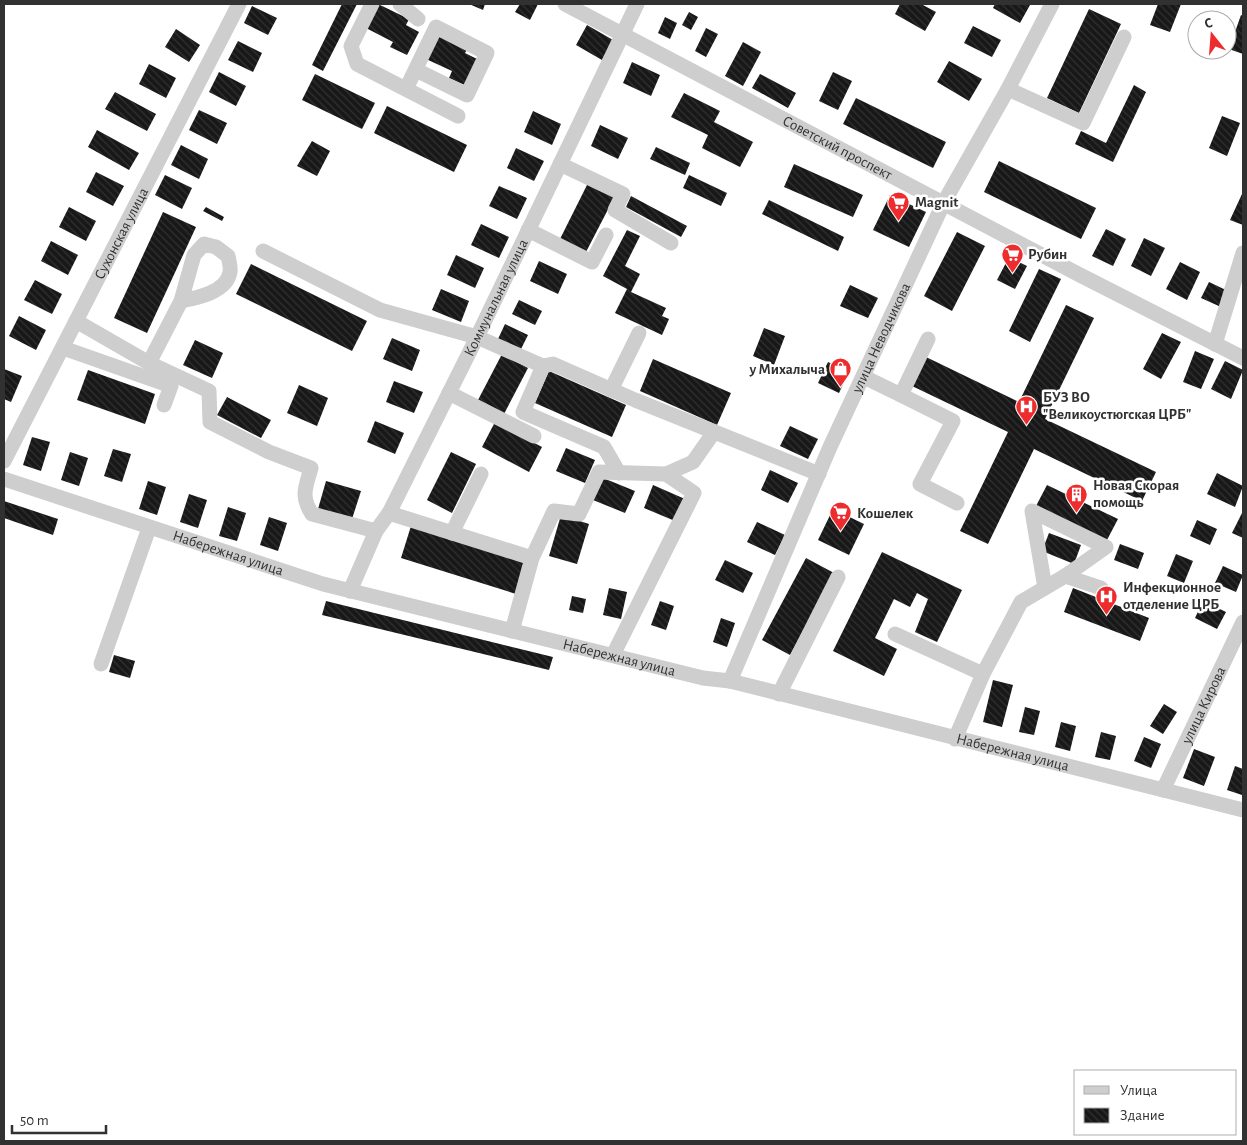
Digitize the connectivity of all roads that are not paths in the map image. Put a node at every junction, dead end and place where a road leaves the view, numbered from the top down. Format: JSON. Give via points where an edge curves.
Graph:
{"nodes":[{"id":1,"x":239,"y":4,"type":"edge"},
{"id":2,"x":372,"y":4,"type":"edge"},
{"id":3,"x":400,"y":4,"type":"edge"},
{"id":4,"x":565,"y":4,"type":"edge"},
{"id":5,"x":637,"y":4,"type":"edge"},
{"id":6,"x":1052,"y":4,"type":"edge"},
{"id":7,"x":418,"y":19,"type":"dead end"},
{"id":8,"x":622,"y":32,"type":"junction"},
{"id":9,"x":1124,"y":36,"type":"dead end"},
{"id":10,"x":416,"y":70,"type":"junction"},
{"id":11,"x":406,"y":89,"type":"junction"},
{"id":12,"x":1008,"y":89,"type":"junction"},
{"id":13,"x":458,"y":116,"type":"dead end"},
{"id":14,"x":560,"y":164,"type":"junction"},
{"id":15,"x":944,"y":202,"type":"junction"},
{"id":16,"x":528,"y":230,"type":"junction"},
{"id":17,"x":606,"y":235,"type":"dead end"},
{"id":18,"x":671,"y":243,"type":"dead end"},
{"id":19,"x":263,"y":251,"type":"dead end"},
{"id":20,"x":1243,"y":253,"type":"edge"},
{"id":21,"x":181,"y":301,"type":"dead end"},
{"id":22,"x":76,"y":321,"type":"junction"},
{"id":23,"x":639,"y":333,"type":"dead end"},
{"id":24,"x":477,"y":337,"type":"junction"},
{"id":25,"x":928,"y":339,"type":"dead end"},
{"id":26,"x":1215,"y":344,"type":"junction"},
{"id":27,"x":63,"y":348,"type":"junction"},
{"id":28,"x":1243,"y":358,"type":"edge"},
{"id":29,"x":149,"y":363,"type":"junction"},
{"id":30,"x":543,"y":366,"type":"junction"},
{"id":31,"x":864,"y":377,"type":"junction"},
{"id":32,"x":611,"y":390,"type":"junction"},
{"id":33,"x":449,"y":393,"type":"junction"},
{"id":34,"x":901,"y":394,"type":"junction"},
{"id":35,"x":164,"y":405,"type":"dead end"},
{"id":36,"x":714,"y":432,"type":"junction"},
{"id":37,"x":534,"y":436,"type":"dead end"},
{"id":38,"x":4,"y":462,"type":"edge"},
{"id":39,"x":619,"y":473,"type":"junction"},
{"id":40,"x":481,"y":474,"type":"dead end"},
{"id":41,"x":666,"y":474,"type":"junction"},
{"id":42,"x":819,"y":474,"type":"junction"},
{"id":43,"x":4,"y":479,"type":"edge"},
{"id":44,"x":957,"y":503,"type":"dead end"},
{"id":45,"x":388,"y":513,"type":"junction"},
{"id":46,"x":149,"y":528,"type":"junction"},
{"id":47,"x":376,"y":531,"type":"junction"},
{"id":48,"x":452,"y":533,"type":"junction"},
{"id":49,"x":532,"y":558,"type":"junction"},
{"id":50,"x":1066,"y":576,"type":"junction"},
{"id":51,"x":838,"y":578,"type":"dead end"},
{"id":52,"x":1045,"y":588,"type":"junction"},
{"id":53,"x":1101,"y":588,"type":"dead end"},
{"id":54,"x":350,"y":591,"type":"junction"},
{"id":55,"x":1243,"y":622,"type":"edge"},
{"id":56,"x":512,"y":631,"type":"junction"},
{"id":57,"x":894,"y":634,"type":"dead end"},
{"id":58,"x":613,"y":655,"type":"junction"},
{"id":59,"x":101,"y":664,"type":"dead end"},
{"id":60,"x":983,"y":674,"type":"junction"},
{"id":61,"x":730,"y":681,"type":"junction"},
{"id":62,"x":779,"y":694,"type":"junction"},
{"id":63,"x":955,"y":739,"type":"junction"},
{"id":64,"x":1163,"y":790,"type":"junction"},
{"id":65,"x":1243,"y":810,"type":"edge"}],
"edges":[{"from":1,"to":22,"type":"street","name":"Сухонская улица"},
{"from":2,"to":11,"type":"street","via":[[351,46],[356,64]]},
{"from":3,"to":7,"type":"street"},
{"from":4,"to":8,"type":"street","name":"Советский проспект"},
{"from":5,"to":8,"type":"street","name":"Коммунальная улица"},
{"from":6,"to":12,"type":"street","name":"улица Неводчикова"},
{"from":8,"to":14,"type":"street","name":"Коммунальная улица"},
{"from":8,"to":15,"type":"street","name":"Советский проспект"},
{"from":9,"to":12,"type":"street","via":[[1084,123]]},
{"from":10,"to":10,"type":"street","via":[[467,95],[487,53],[436,27]]},
{"from":10,"to":11,"type":"street"},
{"from":11,"to":13,"type":"street"},
{"from":12,"to":15,"type":"street","name":"улица Неводчикова"},
{"from":14,"to":16,"type":"street","name":"Коммунальная улица"},
{"from":14,"to":18,"type":"street","via":[[623,194],[615,210]]},
{"from":15,"to":26,"type":"street","name":"Советский проспект"},
{"from":15,"to":31,"type":"street","name":"улица Неводчикова"},
{"from":16,"to":17,"type":"street","via":[[592,262]]},
{"from":16,"to":24,"type":"street","name":"Коммунальная улица"},
{"from":19,"to":24,"type":"street","via":[[380,310]]},
{"from":20,"to":26,"type":"street"},
{"from":21,"to":29,"type":"street"},
{"from":22,"to":27,"type":"street","name":"Сухонская улица"},
{"from":22,"to":29,"type":"street"},
{"from":23,"to":32,"type":"street"},
{"from":24,"to":30,"type":"street"},
{"from":24,"to":33,"type":"street","name":"Коммунальная улица"},
{"from":25,"to":34,"type":"street"},
{"from":26,"to":28,"type":"street","name":"Советский проспект"},
{"from":27,"to":35,"type":"street","via":[[171,386]]},
{"from":27,"to":38,"type":"street","name":"Сухонская улица"},
{"from":29,"to":47,"type":"street","via":[[209,391],[210,422],[269,452],[311,468],[304,492],[305,503],[312,514]]},
{"from":30,"to":32,"type":"street","via":[[553,364]]},
{"from":30,"to":39,"type":"street","via":[[524,412],[604,447]]},
{"from":31,"to":34,"type":"street"},
{"from":31,"to":42,"type":"street","name":"улица Неводчикова"},
{"from":32,"to":36,"type":"street"},
{"from":33,"to":37,"type":"street"},
{"from":33,"to":45,"type":"street","name":"Коммунальная улица"},
{"from":34,"to":44,"type":"street","via":[[953,421],[920,484]]},
{"from":36,"to":41,"type":"street","via":[[693,462]]},
{"from":36,"to":42,"type":"street"},
{"from":39,"to":41,"type":"street"},
{"from":39,"to":49,"type":"street","via":[[599,472],[579,514],[554,511]]},
{"from":40,"to":48,"type":"street"},
{"from":41,"to":58,"type":"street","via":[[694,493]]},
{"from":42,"to":61,"type":"street","name":"улица Неводчикова"},
{"from":43,"to":46,"type":"street","name":"Набережная улица"},
{"from":45,"to":47,"type":"street","name":"Коммунальная улица"},
{"from":45,"to":48,"type":"street"},
{"from":46,"to":54,"type":"street","name":"Набережная улица"},
{"from":46,"to":59,"type":"street"},
{"from":47,"to":54,"type":"street","name":"Коммунальная улица"},
{"from":48,"to":49,"type":"street"},
{"from":49,"to":56,"type":"street"},
{"from":50,"to":52,"type":"street"},
{"from":50,"to":52,"type":"street","via":[[1106,547],[1032,511]]},
{"from":50,"to":53,"type":"street"},
{"from":51,"to":62,"type":"street"},
{"from":52,"to":60,"type":"street","via":[[1021,602]]},
{"from":54,"to":56,"type":"street","name":"Набережная улица"},
{"from":55,"to":64,"type":"street","name":"улица Кирова"},
{"from":56,"to":58,"type":"street","name":"Набережная улица"},
{"from":57,"to":60,"type":"street"},
{"from":58,"to":61,"type":"street","name":"Набережная улица","via":[[703,678]]},
{"from":60,"to":63,"type":"street"},
{"from":61,"to":62,"type":"street","name":"Набережная улица"},
{"from":62,"to":63,"type":"street","name":"Набережная улица"},
{"from":63,"to":64,"type":"street","name":"Набережная улица"},
{"from":64,"to":65,"type":"street","name":"Набережная улица"}]}
